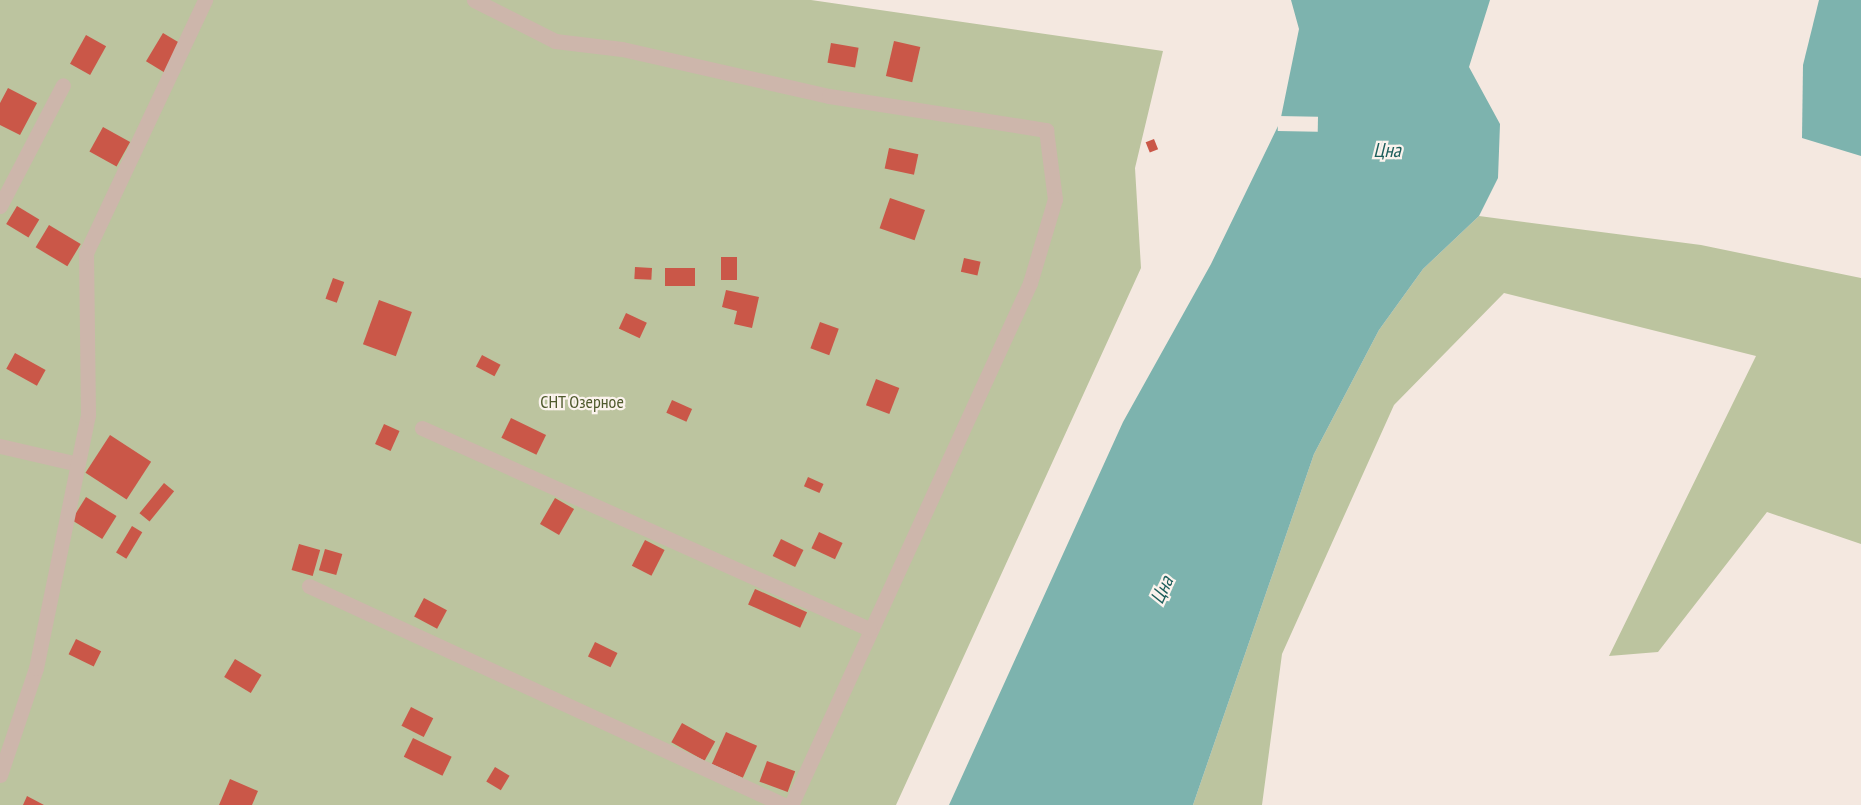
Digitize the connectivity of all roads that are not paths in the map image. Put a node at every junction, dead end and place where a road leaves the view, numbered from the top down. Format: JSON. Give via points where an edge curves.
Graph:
{"nodes":[{"id":1,"x":205,"y":0,"type":"edge"},
{"id":2,"x":474,"y":0,"type":"edge"},
{"id":3,"x":63,"y":85,"type":"dead end"},
{"id":4,"x":0,"y":206,"type":"edge"},
{"id":5,"x":422,"y":428,"type":"dead end"},
{"id":6,"x":0,"y":446,"type":"edge"},
{"id":7,"x":78,"y":464,"type":"junction"},
{"id":8,"x":309,"y":586,"type":"dead end"},
{"id":9,"x":870,"y":629,"type":"junction"},
{"id":10,"x":0,"y":776,"type":"edge"},
{"id":11,"x":784,"y":805,"type":"edge"},
{"id":12,"x":791,"y":805,"type":"edge"}],
"edges":[{"from":1,"to":7,"type":"lane","via":[[86,253],[88,415]]},
{"from":2,"to":9,"type":"lane","via":[[555,41],[622,49],[828,96],[1046,130],[1055,199],[1034,272]]},
{"from":3,"to":4,"type":"lane"},
{"from":5,"to":9,"type":"lane"},
{"from":6,"to":7,"type":"lane"},
{"from":7,"to":10,"type":"lane","via":[[36,668]]},
{"from":8,"to":11,"type":"lane"},
{"from":9,"to":12,"type":"lane"}]}
